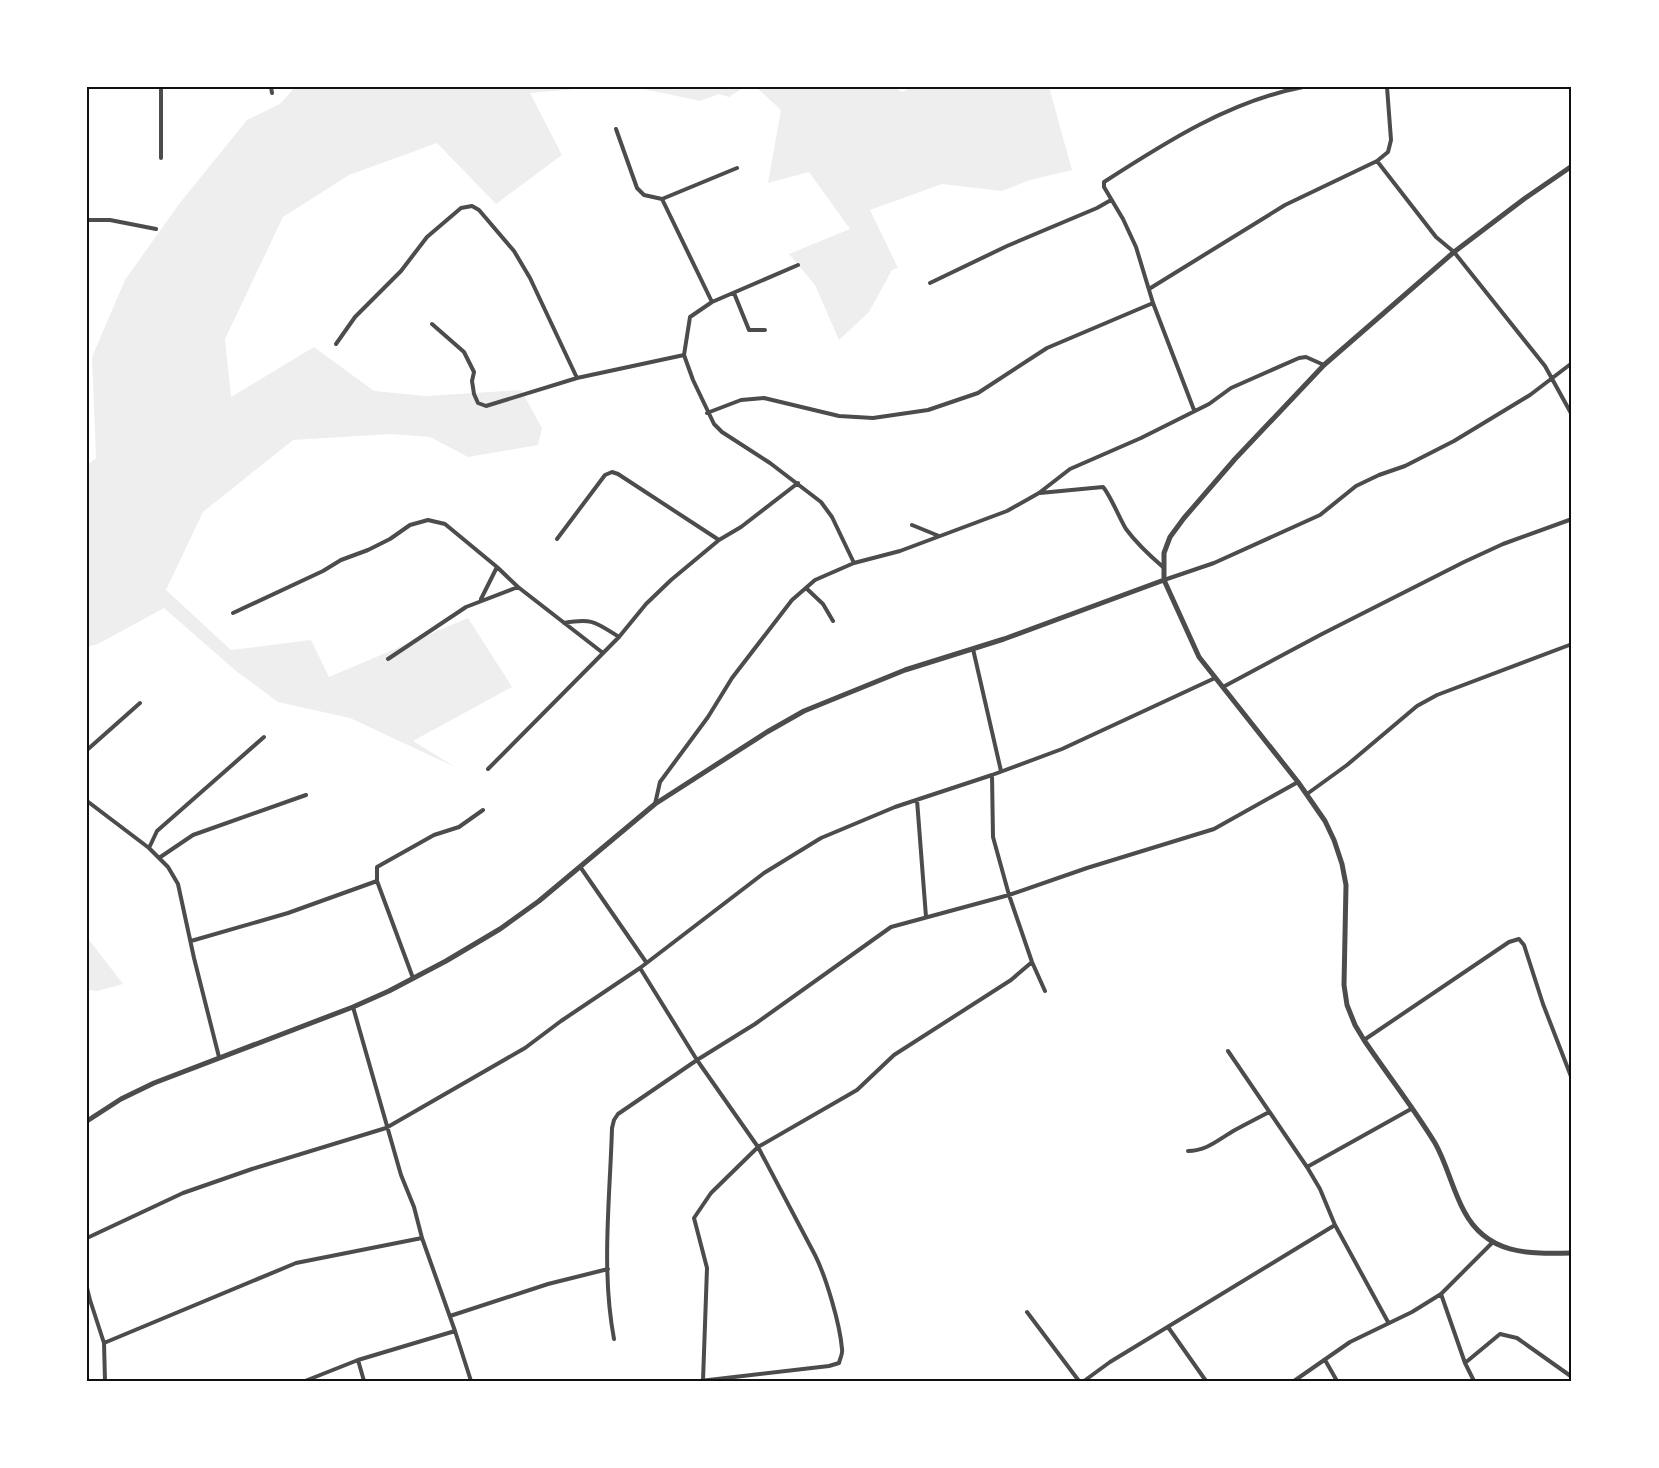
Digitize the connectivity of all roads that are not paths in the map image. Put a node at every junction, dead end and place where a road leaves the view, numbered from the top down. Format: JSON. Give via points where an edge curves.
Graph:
{"nodes":[{"id":1,"x":161,"y":87,"type":"edge"},
{"id":2,"x":1303,"y":87,"type":"edge"},
{"id":3,"x":1387,"y":87,"type":"edge"},
{"id":4,"x":616,"y":129,"type":"dead end"},
{"id":5,"x":161,"y":158,"type":"dead end"},
{"id":6,"x":1377,"y":161,"type":"junction"},
{"id":7,"x":1572,"y":166,"type":"edge"},
{"id":8,"x":737,"y":168,"type":"dead end"},
{"id":9,"x":662,"y":199,"type":"junction"},
{"id":10,"x":1111,"y":200,"type":"junction"},
{"id":11,"x":87,"y":220,"type":"edge"},
{"id":12,"x":156,"y":229,"type":"dead end"},
{"id":13,"x":1454,"y":252,"type":"junction"},
{"id":14,"x":798,"y":265,"type":"dead end"},
{"id":15,"x":930,"y":283,"type":"dead end"},
{"id":16,"x":1149,"y":289,"type":"junction"},
{"id":17,"x":734,"y":293,"type":"junction"},
{"id":18,"x":712,"y":302,"type":"junction"},
{"id":19,"x":1153,"y":303,"type":"junction"},
{"id":20,"x":432,"y":324,"type":"dead end"},
{"id":21,"x":765,"y":330,"type":"dead end"},
{"id":22,"x":336,"y":344,"type":"dead end"},
{"id":23,"x":684,"y":355,"type":"junction"},
{"id":24,"x":1572,"y":363,"type":"edge"},
{"id":25,"x":1324,"y":365,"type":"junction"},
{"id":26,"x":577,"y":378,"type":"junction"},
{"id":27,"x":1553,"y":378,"type":"junction"},
{"id":28,"x":1194,"y":410,"type":"junction"},
{"id":29,"x":707,"y":413,"type":"junction"},
{"id":30,"x":1572,"y":416,"type":"edge"},
{"id":31,"x":798,"y":483,"type":"junction"},
{"id":32,"x":1039,"y":493,"type":"junction"},
{"id":33,"x":1572,"y":519,"type":"edge"},
{"id":34,"x":912,"y":525,"type":"dead end"},
{"id":35,"x":940,"y":536,"type":"junction"},
{"id":36,"x":557,"y":539,"type":"dead end"},
{"id":37,"x":719,"y":540,"type":"junction"},
{"id":38,"x":854,"y":563,"type":"junction"},
{"id":39,"x":497,"y":567,"type":"junction"},
{"id":40,"x":1163,"y":567,"type":"junction"},
{"id":41,"x":1164,"y":580,"type":"junction"},
{"id":42,"x":518,"y":587,"type":"junction"},
{"id":43,"x":806,"y":588,"type":"junction"},
{"id":44,"x":481,"y":599,"type":"junction"},
{"id":45,"x":233,"y":613,"type":"dead end"},
{"id":46,"x":833,"y":621,"type":"dead end"},
{"id":47,"x":564,"y":623,"type":"junction"},
{"id":48,"x":619,"y":637,"type":"junction"},
{"id":49,"x":1572,"y":644,"type":"edge"},
{"id":50,"x":973,"y":649,"type":"junction"},
{"id":51,"x":603,"y":653,"type":"junction"},
{"id":52,"x":388,"y":659,"type":"dead end"},
{"id":53,"x":1215,"y":678,"type":"junction"},
{"id":54,"x":1223,"y":687,"type":"junction"},
{"id":55,"x":140,"y":703,"type":"dead end"},
{"id":56,"x":264,"y":737,"type":"dead end"},
{"id":57,"x":87,"y":750,"type":"edge"},
{"id":58,"x":488,"y":769,"type":"dead end"},
{"id":59,"x":1001,"y":771,"type":"junction"},
{"id":60,"x":992,"y":775,"type":"junction"},
{"id":61,"x":1298,"y":782,"type":"junction"},
{"id":62,"x":1306,"y":794,"type":"junction"},
{"id":63,"x":306,"y":795,"type":"dead end"},
{"id":64,"x":917,"y":800,"type":"junction"},
{"id":65,"x":87,"y":801,"type":"edge"},
{"id":66,"x":655,"y":804,"type":"junction"},
{"id":67,"x":483,"y":810,"type":"dead end"},
{"id":68,"x":149,"y":848,"type":"junction"},
{"id":69,"x":159,"y":858,"type":"junction"},
{"id":70,"x":580,"y":868,"type":"junction"},
{"id":71,"x":377,"y":881,"type":"junction"},
{"id":72,"x":1009,"y":895,"type":"junction"},
{"id":73,"x":926,"y":917,"type":"junction"},
{"id":74,"x":191,"y":941,"type":"junction"},
{"id":75,"x":1032,"y":962,"type":"junction"},
{"id":76,"x":646,"y":963,"type":"junction"},
{"id":77,"x":640,"y":968,"type":"junction"},
{"id":78,"x":413,"y":978,"type":"junction"},
{"id":79,"x":1045,"y":991,"type":"dead end"},
{"id":80,"x":353,"y":1007,"type":"junction"},
{"id":81,"x":1364,"y":1040,"type":"junction"},
{"id":82,"x":1228,"y":1051,"type":"dead end"},
{"id":83,"x":219,"y":1057,"type":"junction"},
{"id":84,"x":697,"y":1060,"type":"junction"},
{"id":85,"x":1572,"y":1079,"type":"edge"},
{"id":86,"x":1411,"y":1110,"type":"junction"},
{"id":87,"x":1269,"y":1112,"type":"junction"},
{"id":88,"x":87,"y":1121,"type":"edge"},
{"id":89,"x":386,"y":1128,"type":"junction"},
{"id":90,"x":758,"y":1147,"type":"junction"},
{"id":91,"x":1188,"y":1151,"type":"dead end"},
{"id":92,"x":1307,"y":1167,"type":"junction"},
{"id":93,"x":1335,"y":1225,"type":"junction"},
{"id":94,"x":87,"y":1238,"type":"edge"},
{"id":95,"x":422,"y":1238,"type":"junction"},
{"id":96,"x":1493,"y":1242,"type":"junction"},
{"id":97,"x":1572,"y":1253,"type":"edge"},
{"id":98,"x":608,"y":1269,"type":"junction"},
{"id":99,"x":87,"y":1288,"type":"edge"},
{"id":100,"x":1441,"y":1294,"type":"junction"},
{"id":101,"x":89,"y":1301,"type":"edge"},
{"id":102,"x":1027,"y":1312,"type":"dead end"},
{"id":103,"x":450,"y":1317,"type":"junction"},
{"id":104,"x":1388,"y":1322,"type":"junction"},
{"id":105,"x":1168,"y":1327,"type":"junction"},
{"id":106,"x":455,"y":1330,"type":"junction"},
{"id":107,"x":614,"y":1339,"type":"dead end"},
{"id":108,"x":104,"y":1343,"type":"junction"},
{"id":109,"x":358,"y":1360,"type":"junction"},
{"id":110,"x":1325,"y":1360,"type":"junction"},
{"id":111,"x":1465,"y":1364,"type":"junction"},
{"id":112,"x":1572,"y":1377,"type":"edge"},
{"id":113,"x":105,"y":1381,"type":"edge"},
{"id":114,"x":305,"y":1381,"type":"edge"},
{"id":115,"x":364,"y":1381,"type":"edge"},
{"id":116,"x":471,"y":1381,"type":"edge"},
{"id":117,"x":702,"y":1381,"type":"edge"},
{"id":118,"x":1079,"y":1381,"type":"edge"},
{"id":119,"x":1084,"y":1381,"type":"edge"},
{"id":120,"x":1206,"y":1381,"type":"edge"},
{"id":121,"x":1294,"y":1381,"type":"edge"},
{"id":122,"x":1337,"y":1381,"type":"edge"},
{"id":123,"x":1474,"y":1381,"type":"edge"}],
"edges":[{"from":1,"to":5,"type":"street"},
{"from":2,"to":10,"type":"street","via":[[1234,107],[1131,165],[1104,182]]},
{"from":3,"to":6,"type":"street","via":[[1391,140],[1388,152]]},
{"from":4,"to":9,"type":"street","via":[[637,188],[644,195]]},
{"from":6,"to":13,"type":"street","via":[[1436,237]]},
{"from":6,"to":16,"type":"street","via":[[1285,206]]},
{"from":7,"to":13,"type":"street"},
{"from":8,"to":9,"type":"street"},
{"from":9,"to":18,"type":"street"},
{"from":10,"to":15,"type":"street"},
{"from":10,"to":16,"type":"street","via":[[1136,247]]},
{"from":11,"to":12,"type":"street"},
{"from":13,"to":25,"type":"street"},
{"from":13,"to":27,"type":"street"},
{"from":14,"to":17,"type":"street"},
{"from":16,"to":19,"type":"street"},
{"from":17,"to":18,"type":"street"},
{"from":17,"to":21,"type":"street","via":[[749,330]]},
{"from":18,"to":23,"type":"street","via":[[690,317]]},
{"from":19,"to":28,"type":"street"},
{"from":19,"to":29,"type":"street","via":[[1047,348],[978,393],[928,410],[873,418],[839,416],[752,398]]},
{"from":20,"to":26,"type":"street","via":[[464,352],[474,372],[474,394],[478,403],[486,406]]},
{"from":22,"to":26,"type":"street","via":[[427,237],[461,208],[472,206],[514,251]]},
{"from":23,"to":26,"type":"street"},
{"from":23,"to":29,"type":"street"},
{"from":24,"to":27,"type":"street"},
{"from":25,"to":28,"type":"street","via":[[1312,358],[1299,358],[1231,388]]},
{"from":25,"to":40,"type":"street","via":[[1184,518],[1170,537]]},
{"from":27,"to":30,"type":"street"},
{"from":27,"to":41,"type":"street","via":[[1454,441],[1356,486],[1320,515],[1214,564]]},
{"from":28,"to":32,"type":"street","via":[[1070,469]]},
{"from":29,"to":31,"type":"street","via":[[722,432]]},
{"from":31,"to":37,"type":"street"},
{"from":31,"to":38,"type":"street","via":[[832,517]]},
{"from":32,"to":35,"type":"street","via":[[997,516]]},
{"from":32,"to":40,"type":"street","via":[[1103,487],[1141,548]]},
{"from":33,"to":54,"type":"street","via":[[1464,562]]},
{"from":34,"to":35,"type":"street"},
{"from":35,"to":38,"type":"street"},
{"from":36,"to":37,"type":"street","via":[[605,475],[612,472]]},
{"from":37,"to":48,"type":"street","via":[[646,604]]},
{"from":38,"to":43,"type":"street","via":[[831,571]]},
{"from":39,"to":42,"type":"street"},
{"from":39,"to":44,"type":"street"},
{"from":39,"to":45,"type":"street","via":[[445,524],[419,521],[376,546]]},
{"from":40,"to":41,"type":"street"},
{"from":41,"to":50,"type":"street"},
{"from":41,"to":53,"type":"street","via":[[1190,641]]},
{"from":42,"to":44,"type":"street"},
{"from":42,"to":47,"type":"street"},
{"from":43,"to":46,"type":"street","via":[[823,604]]},
{"from":43,"to":66,"type":"street","via":[[792,600],[732,678],[660,782]]},
{"from":44,"to":52,"type":"street"},
{"from":47,"to":48,"type":"street","via":[[597,623]]},
{"from":47,"to":51,"type":"street"},
{"from":48,"to":51,"type":"street"},
{"from":49,"to":62,"type":"street","via":[[1417,706]]},
{"from":50,"to":59,"type":"street"},
{"from":50,"to":66,"type":"street","via":[[905,670],[804,711]]},
{"from":51,"to":58,"type":"street"},
{"from":53,"to":54,"type":"street"},
{"from":53,"to":59,"type":"street","via":[[1062,749]]},
{"from":54,"to":61,"type":"street"},
{"from":55,"to":57,"type":"street"},
{"from":56,"to":68,"type":"street","via":[[158,831]]},
{"from":59,"to":60,"type":"street"},
{"from":60,"to":64,"type":"street"},
{"from":60,"to":72,"type":"street","via":[[993,837]]},
{"from":61,"to":62,"type":"street"},
{"from":61,"to":72,"type":"street","via":[[1214,829]]},
{"from":62,"to":81,"type":"street","via":[[1325,821],[1342,864],[1346,885],[1344,985],[1354,1025]]},
{"from":63,"to":69,"type":"street","via":[[193,835]]},
{"from":64,"to":73,"type":"street"},
{"from":64,"to":76,"type":"street","via":[[821,838],[788,857]]},
{"from":65,"to":68,"type":"street"},
{"from":66,"to":70,"type":"street"},
{"from":67,"to":71,"type":"street","via":[[459,827],[434,835],[387,860],[377,867]]},
{"from":68,"to":69,"type":"street"},
{"from":69,"to":74,"type":"street","via":[[178,884]]},
{"from":70,"to":76,"type":"street"},
{"from":70,"to":78,"type":"street","via":[[500,929]]},
{"from":71,"to":74,"type":"street","via":[[288,913]]},
{"from":71,"to":78,"type":"street"},
{"from":72,"to":73,"type":"street"},
{"from":72,"to":75,"type":"street"},
{"from":73,"to":84,"type":"street","via":[[891,927],[755,1024]]},
{"from":74,"to":83,"type":"street"},
{"from":75,"to":79,"type":"street"},
{"from":75,"to":90,"type":"street","via":[[1011,980],[894,1055],[856,1090]]},
{"from":76,"to":77,"type":"street"},
{"from":77,"to":84,"type":"street"},
{"from":77,"to":89,"type":"street","via":[[525,1048]]},
{"from":78,"to":80,"type":"street"},
{"from":80,"to":83,"type":"street"},
{"from":80,"to":89,"type":"street"},
{"from":81,"to":85,"type":"street","via":[[1509,942],[1520,939]]},
{"from":81,"to":86,"type":"street"},
{"from":82,"to":87,"type":"street"},
{"from":83,"to":88,"type":"street","via":[[154,1083]]},
{"from":84,"to":90,"type":"street"},
{"from":84,"to":98,"type":"street","via":[[614,1120]]},
{"from":86,"to":92,"type":"street"},
{"from":86,"to":96,"type":"street","via":[[1435,1144],[1463,1210],[1476,1229]]},
{"from":87,"to":91,"type":"street","via":[[1215,1144]]},
{"from":87,"to":92,"type":"street"},
{"from":89,"to":94,"type":"street","via":[[183,1193]]},
{"from":89,"to":95,"type":"street"},
{"from":90,"to":117,"type":"street","via":[[711,1193],[694,1218],[707,1268]]},
{"from":90,"to":117,"type":"street","via":[[820,1265],[843,1351],[839,1363],[829,1366]]},
{"from":92,"to":93,"type":"street"},
{"from":93,"to":104,"type":"street"},
{"from":93,"to":105,"type":"street"},
{"from":95,"to":103,"type":"street"},
{"from":95,"to":108,"type":"street","via":[[296,1263]]},
{"from":96,"to":97,"type":"street","via":[[1515,1252]]},
{"from":96,"to":100,"type":"street"},
{"from":98,"to":103,"type":"street","via":[[548,1284]]},
{"from":98,"to":107,"type":"street"},
{"from":99,"to":101,"type":"street"},
{"from":100,"to":104,"type":"street"},
{"from":100,"to":111,"type":"street"},
{"from":101,"to":108,"type":"street"},
{"from":102,"to":118,"type":"street"},
{"from":103,"to":106,"type":"street"},
{"from":104,"to":110,"type":"street"},
{"from":105,"to":119,"type":"street"},
{"from":105,"to":120,"type":"street"},
{"from":106,"to":109,"type":"street"},
{"from":106,"to":116,"type":"street"},
{"from":108,"to":113,"type":"street"},
{"from":109,"to":114,"type":"street"},
{"from":109,"to":115,"type":"street"},
{"from":110,"to":121,"type":"street"},
{"from":110,"to":122,"type":"street"},
{"from":111,"to":112,"type":"street","via":[[1500,1334],[1509,1335]]},
{"from":111,"to":123,"type":"street"}]}
